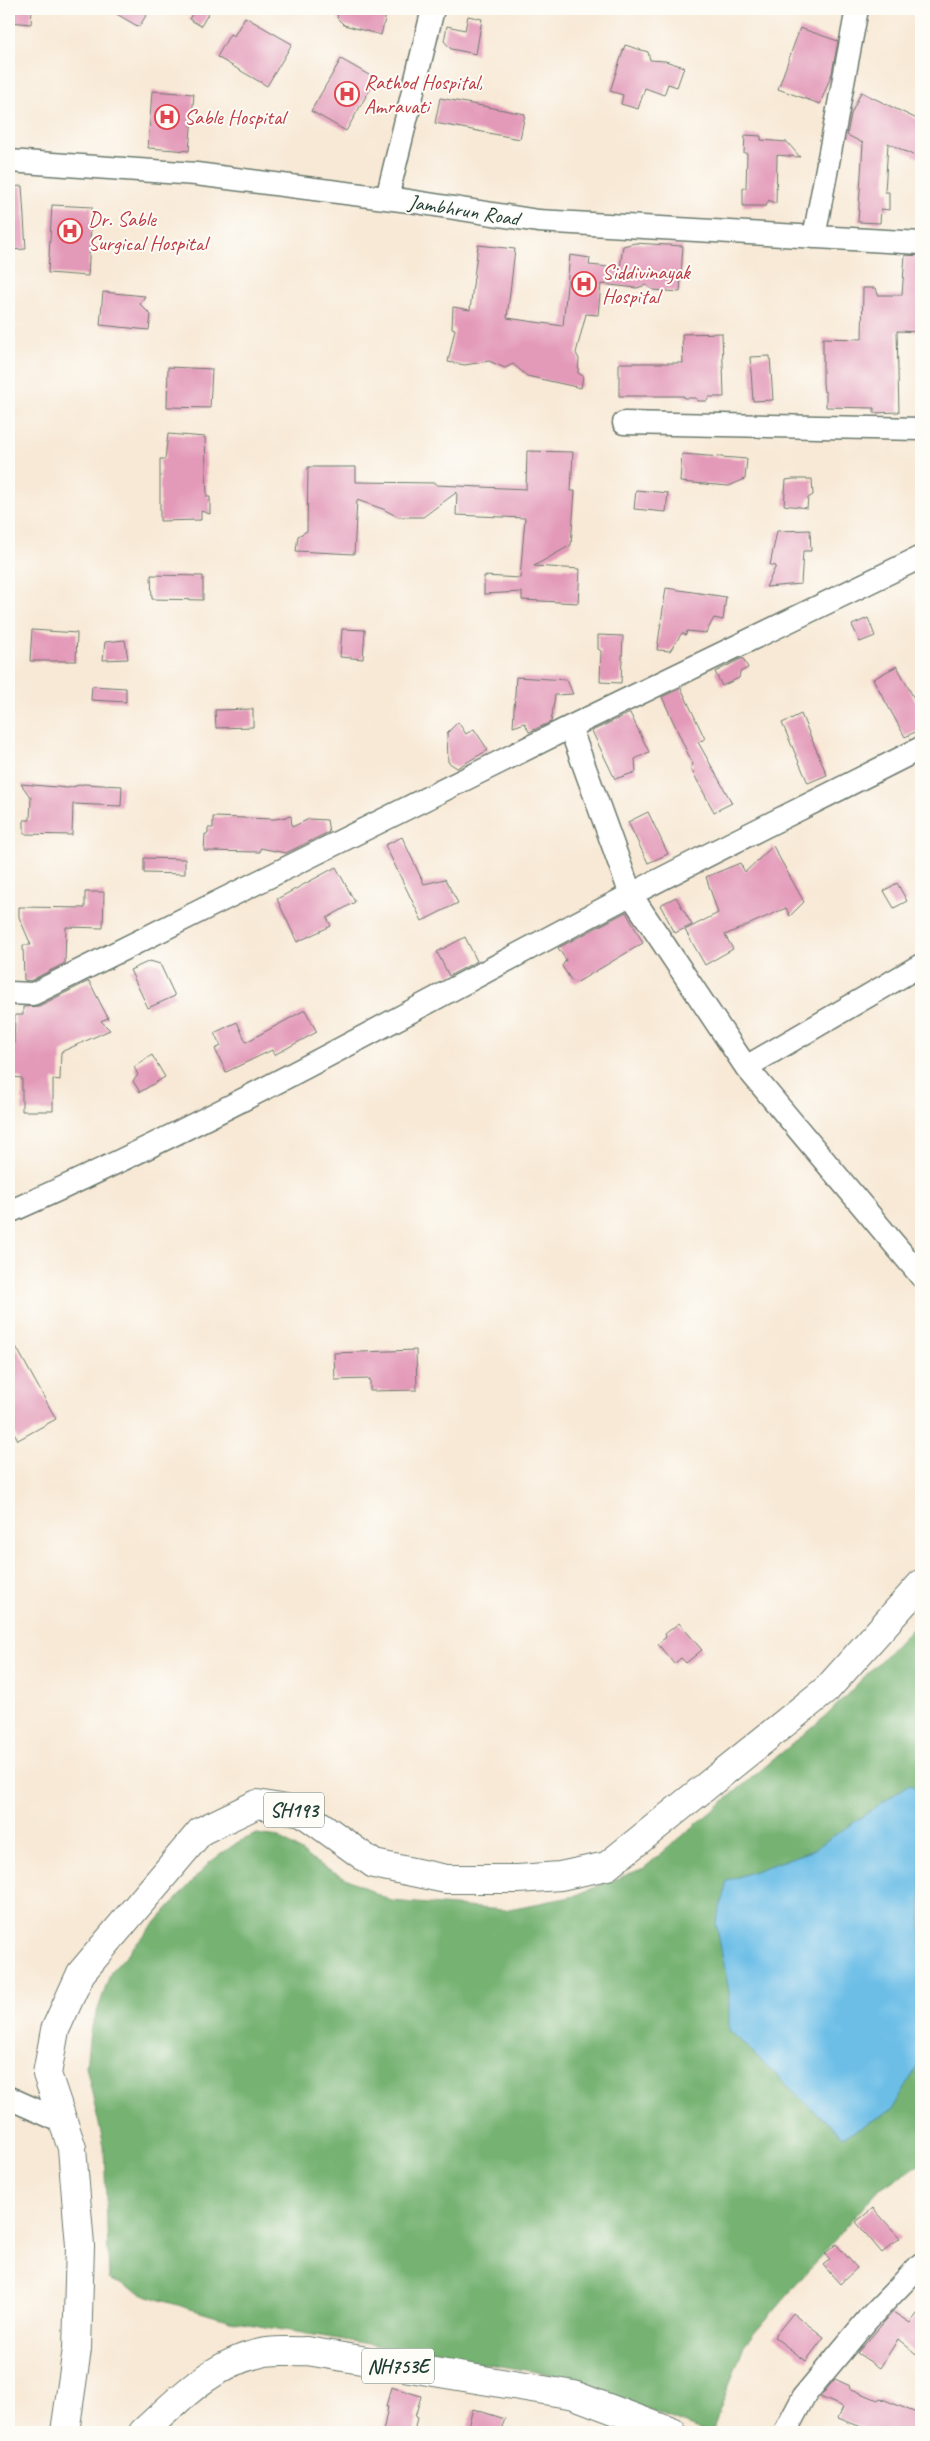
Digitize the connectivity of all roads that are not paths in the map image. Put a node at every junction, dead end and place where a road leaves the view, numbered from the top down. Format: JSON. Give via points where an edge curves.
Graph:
{"nodes":[{"id":1,"x":433,"y":9,"type":"edge"},
{"id":2,"x":857,"y":9,"type":"edge"},
{"id":3,"x":9,"y":162,"type":"edge"},
{"id":4,"x":387,"y":198,"type":"junction"},
{"id":5,"x":814,"y":237,"type":"junction"},
{"id":6,"x":921,"y":243,"type":"edge"},
{"id":7,"x":624,"y":423,"type":"dead end"},
{"id":8,"x":921,"y":430,"type":"edge"},
{"id":9,"x":921,"y":557,"type":"edge"},
{"id":10,"x":570,"y":727,"type":"junction"},
{"id":11,"x":921,"y":748,"type":"edge"},
{"id":12,"x":631,"y":895,"type":"junction"},
{"id":13,"x":921,"y":965,"type":"edge"},
{"id":14,"x":9,"y":993,"type":"edge"},
{"id":15,"x":746,"y":1066,"type":"junction"},
{"id":16,"x":9,"y":1212,"type":"edge"},
{"id":17,"x":921,"y":1276,"type":"edge"},
{"id":18,"x":921,"y":1584,"type":"edge"},
{"id":19,"x":9,"y":2098,"type":"edge"},
{"id":20,"x":63,"y":2122,"type":"junction"},
{"id":21,"x":921,"y":2264,"type":"edge"},
{"id":22,"x":65,"y":2432,"type":"edge"},
{"id":23,"x":143,"y":2432,"type":"edge"},
{"id":24,"x":672,"y":2432,"type":"edge"},
{"id":25,"x":785,"y":2432,"type":"edge"}],
"edges":[{"from":1,"to":4,"type":"street"},
{"from":2,"to":5,"type":"street"},
{"from":3,"to":4,"type":"street","name":"Jambhrun Road","via":[[196,174]]},
{"from":4,"to":5,"type":"street","name":"Jambhrun Road","via":[[538,221]]},
{"from":5,"to":6,"type":"street","name":"Jambhrun Road"},
{"from":7,"to":8,"type":"street"},
{"from":9,"to":10,"type":"street"},
{"from":10,"to":12,"type":"street"},
{"from":10,"to":14,"type":"street","via":[[33,994]]},
{"from":11,"to":12,"type":"street"},
{"from":12,"to":15,"type":"street"},
{"from":12,"to":16,"type":"street","via":[[101,1171]]},
{"from":13,"to":15,"type":"street"},
{"from":15,"to":17,"type":"street"},
{"from":18,"to":20,"type":"main road","number":"SH193","via":[[826,1689],[607,1866],[560,1876],[446,1879],[374,1864],[302,1812],[257,1804],[201,1831],[81,1973],[55,2030],[47,2074]]},
{"from":19,"to":20,"type":"street"},
{"from":20,"to":22,"type":"main road","number":"SH193","via":[[72,2148],[80,2246],[76,2349]]},
{"from":21,"to":25,"type":"street","via":[[868,2319],[804,2396]]},
{"from":23,"to":24,"type":"main road","number":"NH753E","via":[[192,2387],[235,2360],[263,2352],[307,2351],[574,2395]]}]}
